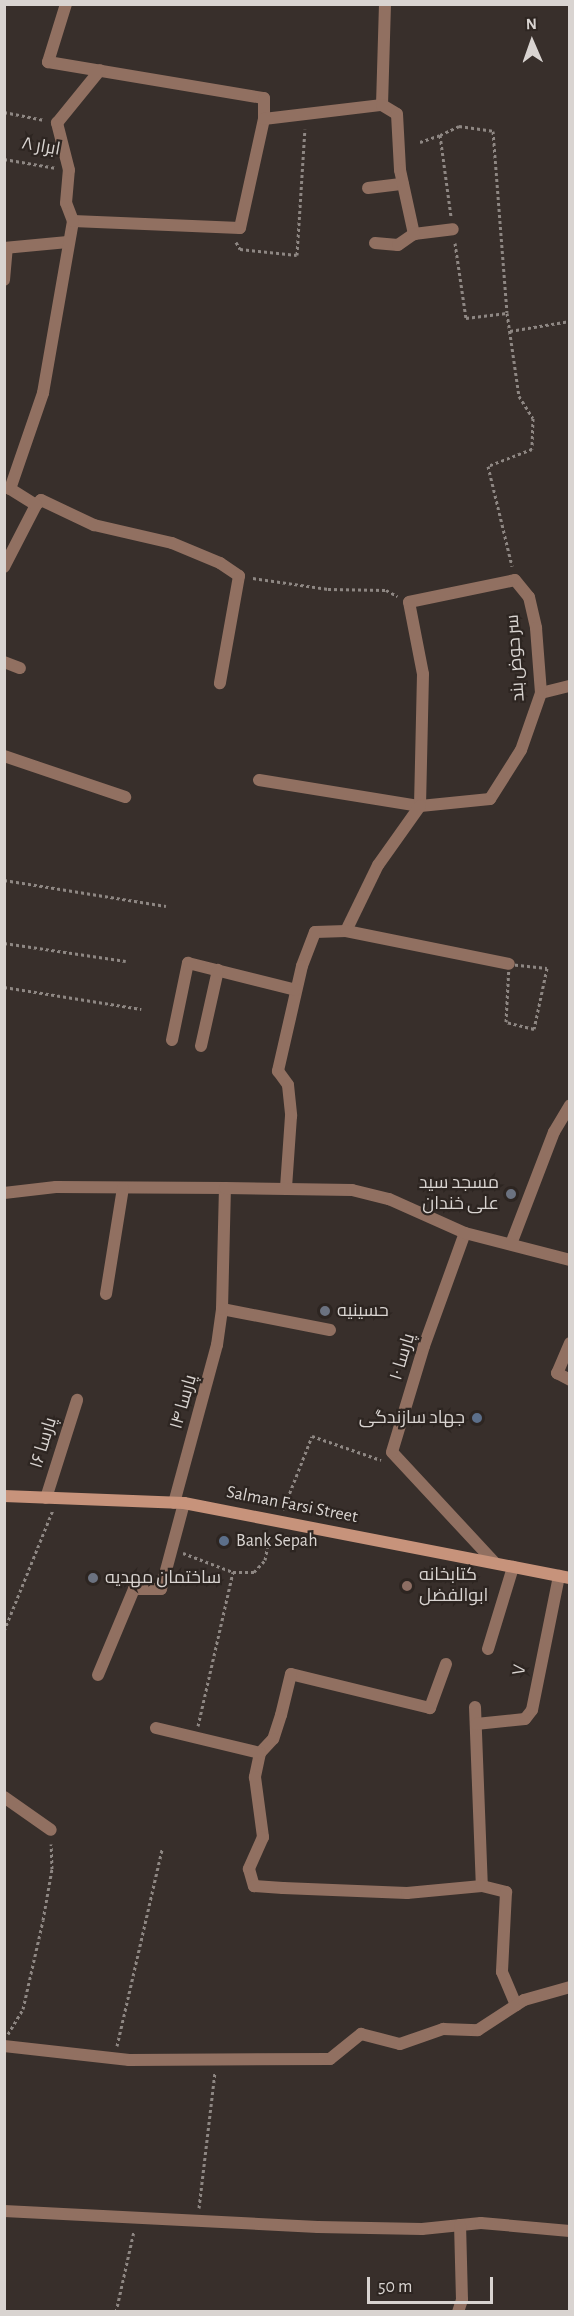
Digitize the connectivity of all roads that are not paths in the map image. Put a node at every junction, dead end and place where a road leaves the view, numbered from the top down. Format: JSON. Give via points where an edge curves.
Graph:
{"nodes":[{"id":1,"x":66,"y":4,"type":"edge"},
{"id":2,"x":385,"y":4,"type":"edge"},
{"id":3,"x":100,"y":70,"type":"junction"},
{"id":4,"x":382,"y":105,"type":"junction"},
{"id":5,"x":264,"y":119,"type":"junction"},
{"id":6,"x":404,"y":184,"type":"junction"},
{"id":7,"x":368,"y":188,"type":"dead end"},
{"id":8,"x":73,"y":221,"type":"junction"},
{"id":9,"x":453,"y":229,"type":"road end"},
{"id":10,"x":414,"y":234,"type":"junction"},
{"id":11,"x":68,"y":242,"type":"junction"},
{"id":12,"x":375,"y":243,"type":"dead end"},
{"id":13,"x":6,"y":248,"type":"edge"},
{"id":14,"x":4,"y":280,"type":"edge"},
{"id":15,"x":36,"y":505,"type":"junction"},
{"id":16,"x":4,"y":567,"type":"edge"},
{"id":17,"x":4,"y":662,"type":"edge"},
{"id":18,"x":20,"y":668,"type":"dead end"},
{"id":19,"x":220,"y":683,"type":"dead end"},
{"id":20,"x":570,"y":686,"type":"edge"},
{"id":21,"x":541,"y":693,"type":"junction"},
{"id":22,"x":4,"y":756,"type":"edge"},
{"id":23,"x":259,"y":780,"type":"dead end"},
{"id":24,"x":125,"y":797,"type":"dead end"},
{"id":25,"x":420,"y":806,"type":"junction"},
{"id":26,"x":346,"y":932,"type":"junction"},
{"id":27,"x":509,"y":964,"type":"road end"},
{"id":28,"x":219,"y":970,"type":"junction"},
{"id":29,"x":296,"y":990,"type":"junction"},
{"id":30,"x":172,"y":1040,"type":"dead end"},
{"id":31,"x":201,"y":1046,"type":"dead end"},
{"id":32,"x":570,"y":1105,"type":"edge"},
{"id":33,"x":286,"y":1187,"type":"junction"},
{"id":34,"x":123,"y":1188,"type":"junction"},
{"id":35,"x":225,"y":1188,"type":"junction"},
{"id":36,"x":4,"y":1193,"type":"edge"},
{"id":37,"x":465,"y":1233,"type":"junction"},
{"id":38,"x":511,"y":1244,"type":"junction"},
{"id":39,"x":570,"y":1260,"type":"edge"},
{"id":40,"x":106,"y":1294,"type":"dead end"},
{"id":41,"x":222,"y":1309,"type":"junction"},
{"id":42,"x":330,"y":1330,"type":"dead end"},
{"id":43,"x":570,"y":1343,"type":"edge"},
{"id":44,"x":570,"y":1380,"type":"edge"},
{"id":45,"x":77,"y":1400,"type":"dead end"},
{"id":46,"x":4,"y":1496,"type":"edge"},
{"id":47,"x":52,"y":1498,"type":"junction"},
{"id":48,"x":179,"y":1503,"type":"junction"},
{"id":49,"x":495,"y":1563,"type":"junction"},
{"id":50,"x":513,"y":1567,"type":"junction"},
{"id":51,"x":564,"y":1577,"type":"edge"},
{"id":52,"x":488,"y":1649,"type":"dead end"},
{"id":53,"x":446,"y":1664,"type":"dead end"},
{"id":54,"x":98,"y":1675,"type":"dead end"},
{"id":55,"x":475,"y":1707,"type":"dead end"},
{"id":56,"x":476,"y":1724,"type":"junction"},
{"id":57,"x":156,"y":1728,"type":"dead end"},
{"id":58,"x":261,"y":1753,"type":"junction"},
{"id":59,"x":4,"y":1797,"type":"edge"},
{"id":60,"x":51,"y":1830,"type":"road end"},
{"id":61,"x":482,"y":1886,"type":"junction"},
{"id":62,"x":570,"y":1987,"type":"edge"},
{"id":63,"x":516,"y":2005,"type":"junction"},
{"id":64,"x":4,"y":2044,"type":"edge"},
{"id":65,"x":4,"y":2211,"type":"edge"},
{"id":66,"x":460,"y":2225,"type":"junction"},
{"id":67,"x":570,"y":2231,"type":"edge"},
{"id":68,"x":458,"y":2312,"type":"edge"}],
"edges":[{"from":1,"to":3,"type":"street","via":[[48,62]]},
{"from":2,"to":4,"type":"street"},
{"from":3,"to":5,"type":"street","via":[[264,98]]},
{"from":3,"to":8,"type":"street","name":"ابرار ۸","via":[[57,123],[69,170],[66,203]]},
{"from":4,"to":5,"type":"street"},
{"from":4,"to":6,"type":"street","via":[[397,114]]},
{"from":5,"to":8,"type":"street","via":[[240,228]]},
{"from":6,"to":7,"type":"street"},
{"from":6,"to":10,"type":"street"},
{"from":8,"to":11,"type":"street","name":"ابرار ۸"},
{"from":9,"to":10,"type":"street"},
{"from":10,"to":12,"type":"street","via":[[398,245]]},
{"from":11,"to":13,"type":"street"},
{"from":11,"to":15,"type":"street","name":"ابرار ۸","via":[[43,393],[10,489]]},
{"from":13,"to":14,"type":"street"},
{"from":15,"to":16,"type":"street"},
{"from":15,"to":19,"type":"street","via":[[41,500],[94,525],[172,543],[220,563],[239,576]]},
{"from":17,"to":18,"type":"street"},
{"from":20,"to":21,"type":"street"},
{"from":21,"to":25,"type":"street","name":"سر حوض بند","via":[[521,750],[490,799]]},
{"from":21,"to":25,"type":"street","name":"سر حوض بند","via":[[536,628],[529,597],[515,580],[409,602],[423,674]]},
{"from":22,"to":24,"type":"street"},
{"from":23,"to":25,"type":"street"},
{"from":25,"to":26,"type":"street","via":[[378,865]]},
{"from":26,"to":27,"type":"street"},
{"from":26,"to":29,"type":"street","via":[[315,932]]},
{"from":28,"to":29,"type":"street"},
{"from":28,"to":30,"type":"street","via":[[188,963]]},
{"from":28,"to":31,"type":"street"},
{"from":29,"to":33,"type":"street","via":[[278,1071],[288,1085],[291,1116]]},
{"from":32,"to":38,"type":"street","via":[[554,1132]]},
{"from":33,"to":35,"type":"street"},
{"from":33,"to":37,"type":"street","via":[[352,1190],[389,1199]]},
{"from":34,"to":35,"type":"street"},
{"from":34,"to":36,"type":"street","via":[[56,1187]]},
{"from":34,"to":40,"type":"street"},
{"from":35,"to":41,"type":"street","name":"پارسا ۱۴"},
{"from":37,"to":38,"type":"street"},
{"from":37,"to":49,"type":"street","name":"پارسا ۱۰","via":[[424,1346],[392,1452]]},
{"from":38,"to":39,"type":"street"},
{"from":41,"to":42,"type":"street"},
{"from":41,"to":48,"type":"street","name":"پارسا ۱۴","via":[[207,1392]]},
{"from":43,"to":44,"type":"street","via":[[557,1373]]},
{"from":45,"to":47,"type":"street","name":"پارسا ۱۶"},
{"from":46,"to":47,"type":"main road","name":"Salman Farsi Street"},
{"from":47,"to":48,"type":"main road","name":"Salman Farsi Street"},
{"from":48,"to":49,"type":"main road","name":"Salman Farsi Street"},
{"from":48,"to":54,"type":"street","name":"پارسا ۱۴","via":[[161,1589],[134,1589]]},
{"from":49,"to":50,"type":"main road","name":"Salman Farsi Street"},
{"from":50,"to":51,"type":"main road","name":"Salman Farsi Street"},
{"from":50,"to":52,"type":"street"},
{"from":51,"to":56,"type":"street","name":"۷","via":[[532,1710],[525,1719]]},
{"from":53,"to":58,"type":"street","via":[[430,1708],[291,1674],[273,1739]]},
{"from":55,"to":56,"type":"street"},
{"from":56,"to":61,"type":"street"},
{"from":57,"to":58,"type":"street"},
{"from":58,"to":61,"type":"street","via":[[255,1777],[263,1837],[249,1869],[254,1886],[406,1893]]},
{"from":59,"to":60,"type":"street"},
{"from":61,"to":63,"type":"street","via":[[506,1892],[502,1972]]},
{"from":62,"to":63,"type":"street"},
{"from":63,"to":64,"type":"street","via":[[478,2030],[443,2029],[400,2044],[362,2034],[330,2059],[115,2058]]},
{"from":65,"to":66,"type":"street","via":[[318,2227],[422,2229]]},
{"from":66,"to":67,"type":"street","via":[[481,2223]]},
{"from":66,"to":68,"type":"street","via":[[462,2300]]}]}
